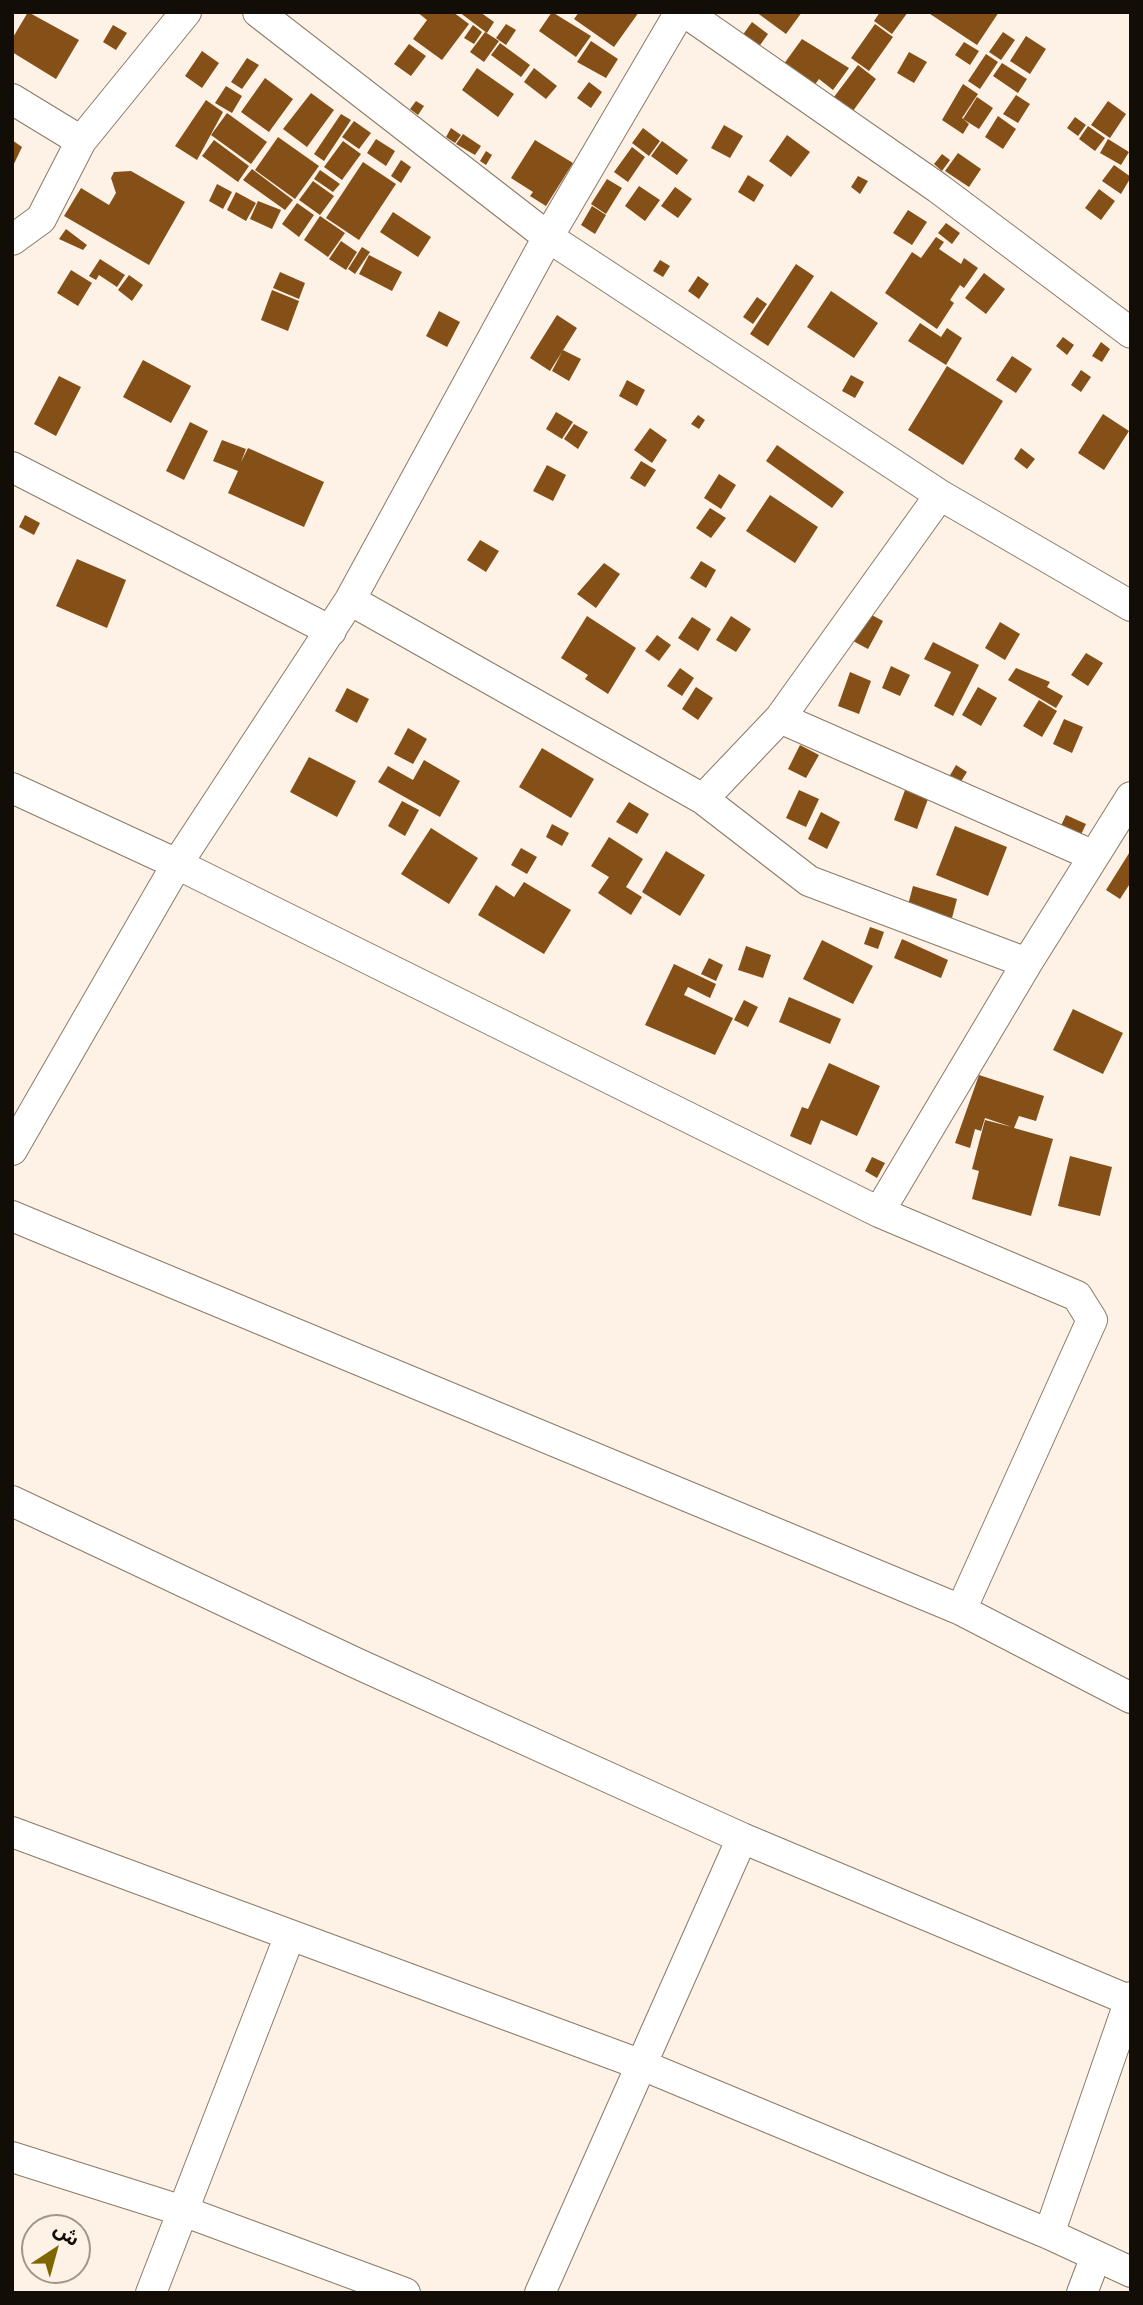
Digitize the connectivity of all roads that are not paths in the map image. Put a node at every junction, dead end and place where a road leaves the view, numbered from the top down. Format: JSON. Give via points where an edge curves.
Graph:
{"nodes":[{"id":1,"x":186,"y":12,"type":"edge"},
{"id":2,"x":258,"y":12,"type":"edge"},
{"id":3,"x":683,"y":12,"type":"edge"},
{"id":4,"x":12,"y":99,"type":"edge"},
{"id":5,"x":81,"y":141,"type":"junction"},
{"id":6,"x":548,"y":237,"type":"junction"},
{"id":7,"x":12,"y":240,"type":"edge"},
{"id":8,"x":1131,"y":333,"type":"edge"},
{"id":9,"x":12,"y":467,"type":"edge"},
{"id":10,"x":940,"y":495,"type":"junction"},
{"id":11,"x":350,"y":600,"type":"junction"},
{"id":12,"x":1131,"y":606,"type":"edge"},
{"id":13,"x":331,"y":631,"type":"junction"},
{"id":14,"x":780,"y":718,"type":"junction"},
{"id":15,"x":12,"y":788,"type":"edge"},
{"id":16,"x":1131,"y":796,"type":"edge"},
{"id":17,"x":703,"y":799,"type":"junction"},
{"id":18,"x":1094,"y":856,"type":"junction"},
{"id":19,"x":177,"y":864,"type":"junction"},
{"id":20,"x":1027,"y":963,"type":"junction"},
{"id":21,"x":12,"y":1150,"type":"edge"},
{"id":22,"x":879,"y":1212,"type":"junction"},
{"id":23,"x":12,"y":1216,"type":"edge"},
{"id":24,"x":12,"y":1501,"type":"edge"},
{"id":25,"x":961,"y":1610,"type":"junction"},
{"id":26,"x":1131,"y":1698,"type":"edge"},
{"id":27,"x":12,"y":1832,"type":"edge"},
{"id":28,"x":742,"y":1838,"type":"junction"},
{"id":29,"x":290,"y":1935,"type":"junction"},
{"id":30,"x":1130,"y":1999,"type":"edge"},
{"id":31,"x":642,"y":2065,"type":"junction"},
{"id":32,"x":12,"y":2157,"type":"edge"},
{"id":33,"x":183,"y":2211,"type":"junction"},
{"id":34,"x":1049,"y":2234,"type":"junction"},
{"id":35,"x":1096,"y":2256,"type":"junction"},
{"id":36,"x":1131,"y":2272,"type":"edge"},
{"id":37,"x":151,"y":2293,"type":"edge"},
{"id":38,"x":405,"y":2293,"type":"edge"},
{"id":39,"x":540,"y":2293,"type":"edge"},
{"id":40,"x":1083,"y":2293,"type":"edge"}],
"edges":[{"from":1,"to":5,"type":"street"},
{"from":2,"to":6,"type":"street"},
{"from":3,"to":6,"type":"street"},
{"from":3,"to":8,"type":"street","via":[[938,188]]},
{"from":4,"to":5,"type":"street"},
{"from":5,"to":7,"type":"street","via":[[48,209],[32,228]]},
{"from":6,"to":10,"type":"street"},
{"from":6,"to":11,"type":"street"},
{"from":9,"to":13,"type":"street"},
{"from":10,"to":12,"type":"street"},
{"from":10,"to":14,"type":"street"},
{"from":11,"to":13,"type":"street"},
{"from":11,"to":17,"type":"street"},
{"from":13,"to":19,"type":"street"},
{"from":14,"to":17,"type":"street"},
{"from":14,"to":18,"type":"street"},
{"from":15,"to":19,"type":"street"},
{"from":16,"to":18,"type":"street"},
{"from":17,"to":20,"type":"street","via":[[810,881]]},
{"from":18,"to":20,"type":"street"},
{"from":19,"to":21,"type":"street"},
{"from":19,"to":22,"type":"street"},
{"from":20,"to":22,"type":"street"},
{"from":22,"to":25,"type":"street","via":[[1077,1296],[1092,1320]]},
{"from":23,"to":25,"type":"street"},
{"from":24,"to":28,"type":"street"},
{"from":25,"to":26,"type":"street"},
{"from":27,"to":29,"type":"street"},
{"from":28,"to":30,"type":"street"},
{"from":28,"to":31,"type":"street"},
{"from":29,"to":31,"type":"street"},
{"from":29,"to":33,"type":"street"},
{"from":30,"to":34,"type":"street"},
{"from":31,"to":34,"type":"street"},
{"from":31,"to":39,"type":"street"},
{"from":32,"to":33,"type":"street"},
{"from":33,"to":37,"type":"street"},
{"from":33,"to":38,"type":"street"},
{"from":34,"to":35,"type":"street"},
{"from":35,"to":36,"type":"street"},
{"from":35,"to":40,"type":"street"}]}
